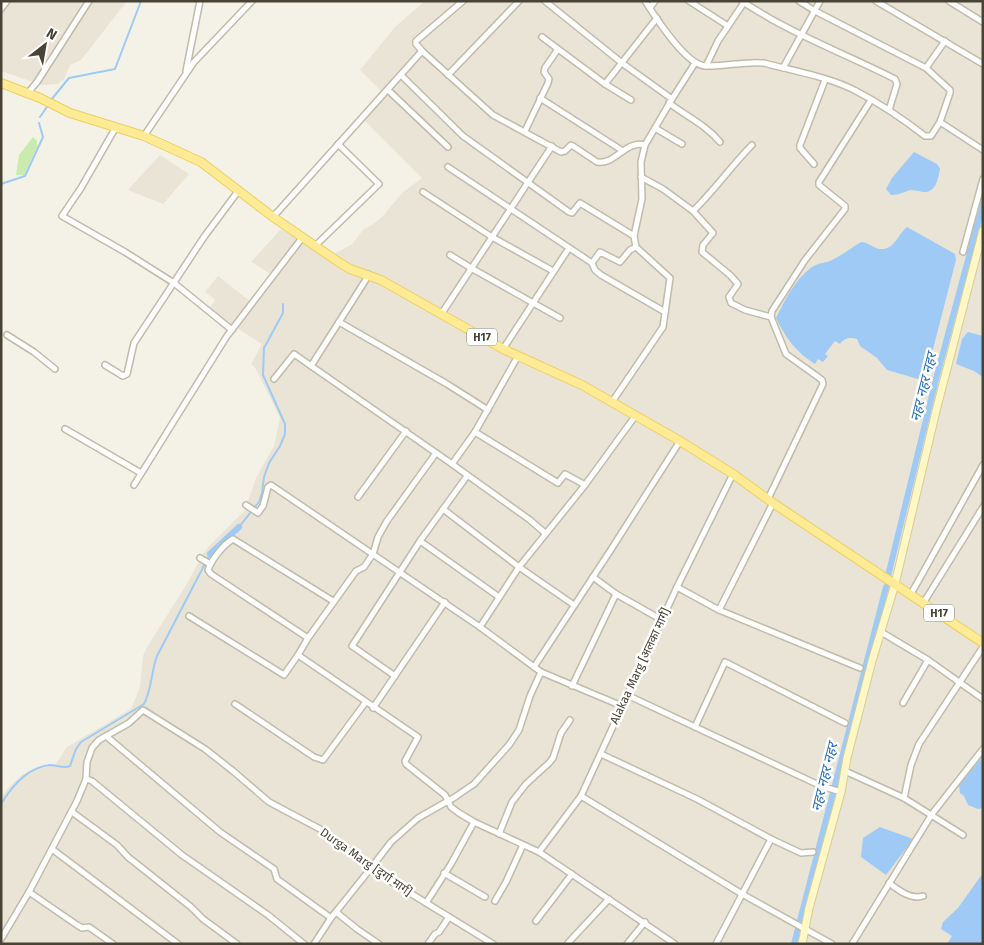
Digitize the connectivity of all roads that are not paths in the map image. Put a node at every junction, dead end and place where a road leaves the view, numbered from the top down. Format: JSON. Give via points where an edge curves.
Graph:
{"nodes":[{"id":1,"x":7,"y":1,"type":"edge"},
{"id":2,"x":88,"y":1,"type":"edge"},
{"id":3,"x":200,"y":1,"type":"edge"},
{"id":4,"x":252,"y":1,"type":"edge"},
{"id":5,"x":464,"y":1,"type":"edge"},
{"id":6,"x":519,"y":1,"type":"edge"},
{"id":7,"x":545,"y":1,"type":"edge"},
{"id":8,"x":646,"y":1,"type":"edge"},
{"id":9,"x":655,"y":1,"type":"edge"},
{"id":10,"x":689,"y":1,"type":"edge"},
{"id":11,"x":799,"y":1,"type":"edge"},
{"id":12,"x":820,"y":1,"type":"edge"},
{"id":13,"x":876,"y":1,"type":"edge"},
{"id":14,"x":949,"y":1,"type":"edge"},
{"id":15,"x":744,"y":2,"type":"edge"},
{"id":16,"x":650,"y":8,"type":"junction"},
{"id":17,"x":1,"y":9,"type":"edge"},
{"id":18,"x":814,"y":11,"type":"junction"},
{"id":19,"x":657,"y":18,"type":"junction"},
{"id":20,"x":983,"y":22,"type":"edge"},
{"id":21,"x":728,"y":26,"type":"junction"},
{"id":22,"x":801,"y":36,"type":"junction"},
{"id":23,"x":542,"y":37,"type":"dead end"},
{"id":24,"x":945,"y":42,"type":"junction"},
{"id":25,"x":558,"y":49,"type":"junction"},
{"id":26,"x":422,"y":51,"type":"junction"},
{"id":27,"x":622,"y":63,"type":"junction"},
{"id":28,"x":695,"y":63,"type":"junction"},
{"id":29,"x":983,"y":64,"type":"edge"},
{"id":30,"x":706,"y":66,"type":"junction"},
{"id":31,"x":783,"y":68,"type":"junction"},
{"id":32,"x":926,"y":68,"type":"junction"},
{"id":33,"x":186,"y":74,"type":"junction"},
{"id":34,"x":401,"y":75,"type":"junction"},
{"id":35,"x":448,"y":75,"type":"junction"},
{"id":36,"x":825,"y":80,"type":"junction"},
{"id":37,"x":1,"y":83,"type":"edge"},
{"id":38,"x":605,"y":84,"type":"junction"},
{"id":39,"x":388,"y":90,"type":"junction"},
{"id":40,"x":26,"y":94,"type":"junction"},
{"id":41,"x":540,"y":98,"type":"junction"},
{"id":42,"x":631,"y":100,"type":"dead end"},
{"id":43,"x":870,"y":100,"type":"junction"},
{"id":44,"x":670,"y":101,"type":"junction"},
{"id":45,"x":889,"y":110,"type":"junction"},
{"id":46,"x":940,"y":122,"type":"junction"},
{"id":47,"x":116,"y":127,"type":"junction"},
{"id":48,"x":655,"y":128,"type":"junction"},
{"id":49,"x":525,"y":131,"type":"junction"},
{"id":50,"x":144,"y":136,"type":"junction"},
{"id":51,"x":720,"y":142,"type":"dead end"},
{"id":52,"x":338,"y":144,"type":"junction"},
{"id":53,"x":682,"y":144,"type":"dead end"},
{"id":54,"x":645,"y":145,"type":"junction"},
{"id":55,"x":752,"y":145,"type":"dead end"},
{"id":56,"x":552,"y":146,"type":"junction"},
{"id":57,"x":448,"y":147,"type":"dead end"},
{"id":58,"x":983,"y":150,"type":"edge"},
{"id":59,"x":623,"y":151,"type":"junction"},
{"id":60,"x":814,"y":164,"type":"dead end"},
{"id":61,"x":448,"y":167,"type":"dead end"},
{"id":62,"x":641,"y":177,"type":"junction"},
{"id":63,"x":983,"y":179,"type":"edge"},
{"id":64,"x":528,"y":183,"type":"junction"},
{"id":65,"x":239,"y":190,"type":"junction"},
{"id":66,"x":423,"y":192,"type":"dead end"},
{"id":67,"x":511,"y":208,"type":"junction"},
{"id":68,"x":693,"y":211,"type":"junction"},
{"id":69,"x":273,"y":217,"type":"junction"},
{"id":70,"x":983,"y":230,"type":"edge"},
{"id":71,"x":492,"y":236,"type":"junction"},
{"id":72,"x":634,"y":236,"type":"junction"},
{"id":73,"x":302,"y":238,"type":"junction"},
{"id":74,"x":315,"y":246,"type":"junction"},
{"id":75,"x":636,"y":247,"type":"junction"},
{"id":76,"x":569,"y":248,"type":"junction"},
{"id":77,"x":963,"y":252,"type":"dead end"},
{"id":78,"x":450,"y":255,"type":"dead end"},
{"id":79,"x":592,"y":263,"type":"junction"},
{"id":80,"x":471,"y":268,"type":"junction"},
{"id":81,"x":553,"y":271,"type":"junction"},
{"id":82,"x":368,"y":274,"type":"junction"},
{"id":83,"x":174,"y":283,"type":"junction"},
{"id":84,"x":533,"y":302,"type":"junction"},
{"id":85,"x":665,"y":312,"type":"junction"},
{"id":86,"x":442,"y":313,"type":"junction"},
{"id":87,"x":770,"y":317,"type":"junction"},
{"id":88,"x":560,"y":318,"type":"dead end"},
{"id":89,"x":339,"y":322,"type":"junction"},
{"id":90,"x":232,"y":330,"type":"junction"},
{"id":91,"x":7,"y":335,"type":"dead end"},
{"id":92,"x":503,"y":349,"type":"junction"},
{"id":93,"x":518,"y":356,"type":"junction"},
{"id":94,"x":105,"y":365,"type":"dead end"},
{"id":95,"x":311,"y":366,"type":"junction"},
{"id":96,"x":55,"y":369,"type":"dead end"},
{"id":97,"x":274,"y":380,"type":"dead end"},
{"id":98,"x":612,"y":402,"type":"junction"},
{"id":99,"x":488,"y":410,"type":"junction"},
{"id":100,"x":636,"y":416,"type":"junction"},
{"id":101,"x":66,"y":430,"type":"dead end"},
{"id":102,"x":406,"y":431,"type":"junction"},
{"id":103,"x":475,"y":432,"type":"junction"},
{"id":104,"x":680,"y":440,"type":"junction"},
{"id":105,"x":436,"y":453,"type":"junction"},
{"id":106,"x":452,"y":464,"type":"junction"},
{"id":107,"x":983,"y":466,"type":"edge"},
{"id":108,"x":142,"y":473,"type":"junction"},
{"id":109,"x":733,"y":474,"type":"junction"},
{"id":110,"x":468,"y":476,"type":"junction"},
{"id":111,"x":134,"y":485,"type":"dead end"},
{"id":112,"x":585,"y":485,"type":"junction"},
{"id":113,"x":358,"y":497,"type":"dead end"},
{"id":114,"x":771,"y":501,"type":"junction"},
{"id":115,"x":246,"y":506,"type":"dead end"},
{"id":116,"x":983,"y":507,"type":"edge"},
{"id":117,"x":443,"y":509,"type":"junction"},
{"id":118,"x":545,"y":533,"type":"junction"},
{"id":119,"x":420,"y":541,"type":"junction"},
{"id":120,"x":373,"y":554,"type":"junction"},
{"id":121,"x":200,"y":558,"type":"dead end"},
{"id":122,"x":210,"y":564,"type":"junction"},
{"id":123,"x":519,"y":567,"type":"junction"},
{"id":124,"x":399,"y":572,"type":"junction"},
{"id":125,"x":593,"y":577,"type":"junction"},
{"id":126,"x":894,"y":584,"type":"junction"},
{"id":127,"x":677,"y":587,"type":"junction"},
{"id":128,"x":616,"y":594,"type":"junction"},
{"id":129,"x":911,"y":594,"type":"junction"},
{"id":130,"x":499,"y":598,"type":"junction"},
{"id":131,"x":334,"y":601,"type":"junction"},
{"id":132,"x":445,"y":602,"type":"junction"},
{"id":133,"x":924,"y":602,"type":"junction"},
{"id":134,"x":574,"y":606,"type":"junction"},
{"id":135,"x":719,"y":610,"type":"junction"},
{"id":136,"x":189,"y":616,"type":"dead end"},
{"id":137,"x":662,"y":620,"type":"junction"},
{"id":138,"x":480,"y":627,"type":"junction"},
{"id":139,"x":881,"y":632,"type":"junction"},
{"id":140,"x":308,"y":638,"type":"junction"},
{"id":141,"x":982,"y":643,"type":"edge"},
{"id":142,"x":298,"y":655,"type":"junction"},
{"id":143,"x":928,"y":660,"type":"junction"},
{"id":144,"x":534,"y":667,"type":"junction"},
{"id":145,"x":860,"y":668,"type":"dead end"},
{"id":146,"x":541,"y":672,"type":"junction"},
{"id":147,"x":395,"y":676,"type":"junction"},
{"id":148,"x":959,"y":683,"type":"junction"},
{"id":149,"x":572,"y":686,"type":"junction"},
{"id":150,"x":627,"y":695,"type":"junction"},
{"id":151,"x":983,"y":699,"type":"edge"},
{"id":152,"x":366,"y":703,"type":"junction"},
{"id":153,"x":903,"y":703,"type":"dead end"},
{"id":154,"x":235,"y":704,"type":"dead end"},
{"id":155,"x":622,"y":706,"type":"junction"},
{"id":156,"x":373,"y":708,"type":"junction"},
{"id":157,"x":570,"y":720,"type":"dead end"},
{"id":158,"x":845,"y":723,"type":"dead end"},
{"id":159,"x":695,"y":727,"type":"junction"},
{"id":160,"x":106,"y":736,"type":"junction"},
{"id":161,"x":983,"y":749,"type":"edge"},
{"id":162,"x":602,"y":754,"type":"junction"},
{"id":163,"x":845,"y":770,"type":"junction"},
{"id":164,"x":86,"y":779,"type":"junction"},
{"id":165,"x":839,"y":792,"type":"junction"},
{"id":166,"x":581,"y":796,"type":"junction"},
{"id":167,"x":904,"y":798,"type":"junction"},
{"id":168,"x":448,"y":801,"type":"junction"},
{"id":169,"x":72,"y":812,"type":"junction"},
{"id":170,"x":932,"y":814,"type":"junction"},
{"id":171,"x":474,"y":822,"type":"junction"},
{"id":172,"x":499,"y":834,"type":"junction"},
{"id":173,"x":963,"y":834,"type":"dead end"},
{"id":174,"x":771,"y":839,"type":"junction"},
{"id":175,"x":523,"y":845,"type":"junction"},
{"id":176,"x":52,"y":849,"type":"junction"},
{"id":177,"x":540,"y":852,"type":"junction"},
{"id":178,"x":813,"y":852,"type":"dead end"},
{"id":179,"x":371,"y":868,"type":"junction"},
{"id":180,"x":444,"y":873,"type":"junction"},
{"id":181,"x":572,"y":874,"type":"junction"},
{"id":182,"x":889,"y":884,"type":"junction"},
{"id":183,"x":29,"y":892,"type":"junction"},
{"id":184,"x":742,"y":894,"type":"junction"},
{"id":185,"x":923,"y":896,"type":"dead end"},
{"id":186,"x":485,"y":897,"type":"dead end"},
{"id":187,"x":609,"y":899,"type":"junction"},
{"id":188,"x":495,"y":900,"type":"dead end"},
{"id":189,"x":426,"y":903,"type":"junction"},
{"id":190,"x":336,"y":912,"type":"junction"},
{"id":191,"x":448,"y":917,"type":"junction"},
{"id":192,"x":331,"y":918,"type":"junction"},
{"id":193,"x":536,"y":921,"type":"dead end"},
{"id":194,"x":645,"y":922,"type":"junction"},
{"id":195,"x":804,"y":927,"type":"junction"},
{"id":196,"x":1,"y":940,"type":"edge"},
{"id":197,"x":568,"y":943,"type":"edge"},
{"id":198,"x":113,"y":944,"type":"edge"},
{"id":199,"x":178,"y":944,"type":"edge"},
{"id":200,"x":237,"y":944,"type":"edge"},
{"id":201,"x":304,"y":944,"type":"edge"},
{"id":202,"x":314,"y":944,"type":"edge"},
{"id":203,"x":380,"y":944,"type":"edge"},
{"id":204,"x":428,"y":944,"type":"edge"},
{"id":205,"x":493,"y":944,"type":"edge"},
{"id":206,"x":627,"y":944,"type":"edge"},
{"id":207,"x":675,"y":944,"type":"edge"},
{"id":208,"x":716,"y":944,"type":"edge"},
{"id":209,"x":802,"y":944,"type":"edge"},
{"id":210,"x":832,"y":944,"type":"edge"},
{"id":211,"x":852,"y":944,"type":"edge"}],
"edges":[{"from":1,"to":17,"type":"street"},
{"from":2,"to":40,"type":"street"},
{"from":3,"to":33,"type":"street"},
{"from":4,"to":33,"type":"street"},
{"from":5,"to":26,"type":"street","via":[[416,41]]},
{"from":6,"to":35,"type":"street"},
{"from":7,"to":27,"type":"street"},
{"from":8,"to":16,"type":"street"},
{"from":9,"to":16,"type":"street"},
{"from":10,"to":21,"type":"street"},
{"from":11,"to":18,"type":"street"},
{"from":12,"to":18,"type":"street"},
{"from":13,"to":24,"type":"street"},
{"from":14,"to":20,"type":"street"},
{"from":15,"to":21,"type":"street"},
{"from":15,"to":22,"type":"street"},
{"from":16,"to":19,"type":"street"},
{"from":18,"to":22,"type":"street"},
{"from":18,"to":32,"type":"street"},
{"from":19,"to":27,"type":"street"},
{"from":19,"to":28,"type":"street","via":[[670,38]]},
{"from":21,"to":30,"type":"street"},
{"from":22,"to":31,"type":"street"},
{"from":22,"to":45,"type":"street","via":[[895,79],[897,84]]},
{"from":23,"to":25,"type":"street"},
{"from":24,"to":29,"type":"street"},
{"from":24,"to":32,"type":"street"},
{"from":25,"to":38,"type":"street"},
{"from":25,"to":41,"type":"street","via":[[545,68],[549,79]]},
{"from":26,"to":34,"type":"street"},
{"from":26,"to":35,"type":"street"},
{"from":27,"to":38,"type":"street"},
{"from":27,"to":44,"type":"street"},
{"from":28,"to":30,"type":"street"},
{"from":28,"to":44,"type":"street"},
{"from":30,"to":31,"type":"street","via":[[754,62]]},
{"from":31,"to":36,"type":"street"},
{"from":32,"to":46,"type":"street","via":[[950,90]]},
{"from":33,"to":50,"type":"street"},
{"from":34,"to":39,"type":"street"},
{"from":34,"to":64,"type":"street","via":[[463,136]]},
{"from":35,"to":49,"type":"street","via":[[493,115]]},
{"from":36,"to":43,"type":"street"},
{"from":36,"to":60,"type":"street","via":[[800,145]]},
{"from":37,"to":40,"type":"main road","number":"H17"},
{"from":38,"to":42,"type":"street"},
{"from":39,"to":52,"type":"street"},
{"from":39,"to":57,"type":"street"},
{"from":40,"to":47,"type":"main road","number":"H17","via":[[86,119]]},
{"from":41,"to":49,"type":"street"},
{"from":41,"to":59,"type":"street"},
{"from":43,"to":45,"type":"street"},
{"from":43,"to":87,"type":"street","via":[[819,182],[845,206],[845,210],[805,260]]},
{"from":44,"to":48,"type":"street"},
{"from":44,"to":51,"type":"street"},
{"from":45,"to":46,"type":"street","via":[[924,136],[931,136]]},
{"from":46,"to":58,"type":"street"},
{"from":47,"to":50,"type":"main road","number":"H17"},
{"from":47,"to":83,"type":"street","via":[[62,216]]},
{"from":48,"to":53,"type":"street"},
{"from":48,"to":54,"type":"street"},
{"from":49,"to":56,"type":"street"},
{"from":50,"to":65,"type":"main road","number":"H17","via":[[201,162]]},
{"from":52,"to":69,"type":"street"},
{"from":52,"to":74,"type":"street","via":[[379,184]]},
{"from":54,"to":59,"type":"street","via":[[632,145]]},
{"from":54,"to":62,"type":"street"},
{"from":55,"to":68,"type":"street"},
{"from":56,"to":59,"type":"street","via":[[563,152],[573,146],[602,163]]},
{"from":56,"to":64,"type":"street"},
{"from":61,"to":67,"type":"street"},
{"from":62,"to":68,"type":"street"},
{"from":62,"to":72,"type":"street","via":[[642,199]]},
{"from":63,"to":77,"type":"street"},
{"from":64,"to":67,"type":"street"},
{"from":64,"to":72,"type":"street","via":[[569,212],[572,213],[580,203]]},
{"from":65,"to":69,"type":"main road","number":"H17"},
{"from":65,"to":83,"type":"street"},
{"from":66,"to":71,"type":"street"},
{"from":67,"to":71,"type":"street"},
{"from":67,"to":76,"type":"street"},
{"from":68,"to":87,"type":"street","via":[[713,233],[702,245],[702,252],[738,284],[729,297],[731,303]]},
{"from":69,"to":73,"type":"main road","number":"H17"},
{"from":70,"to":126,"type":"street"},
{"from":71,"to":80,"type":"street"},
{"from":71,"to":81,"type":"street"},
{"from":72,"to":75,"type":"street"},
{"from":73,"to":74,"type":"main road","number":"H17"},
{"from":73,"to":90,"type":"street"},
{"from":74,"to":82,"type":"main road","number":"H17","via":[[350,269]]},
{"from":75,"to":79,"type":"street","via":[[620,262],[600,252]]},
{"from":75,"to":85,"type":"street","via":[[670,278]]},
{"from":76,"to":79,"type":"street"},
{"from":76,"to":81,"type":"street"},
{"from":78,"to":80,"type":"street"},
{"from":79,"to":85,"type":"street","via":[[601,276]]},
{"from":80,"to":84,"type":"street"},
{"from":80,"to":86,"type":"street"},
{"from":81,"to":84,"type":"street"},
{"from":82,"to":86,"type":"main road","number":"H17"},
{"from":82,"to":89,"type":"street"},
{"from":83,"to":90,"type":"street"},
{"from":83,"to":94,"type":"street","via":[[134,343],[127,374],[123,376]]},
{"from":84,"to":88,"type":"street"},
{"from":84,"to":92,"type":"street"},
{"from":85,"to":98,"type":"street","via":[[663,326]]},
{"from":86,"to":92,"type":"main road","number":"H17"},
{"from":87,"to":114,"type":"street","via":[[786,354],[823,384]]},
{"from":89,"to":95,"type":"street"},
{"from":89,"to":99,"type":"street"},
{"from":90,"to":108,"type":"street"},
{"from":91,"to":96,"type":"street"},
{"from":92,"to":93,"type":"main road","number":"H17"},
{"from":93,"to":98,"type":"main road","number":"H17"},
{"from":93,"to":99,"type":"street"},
{"from":95,"to":97,"type":"street","via":[[294,354]]},
{"from":95,"to":102,"type":"street"},
{"from":98,"to":100,"type":"main road","number":"H17"},
{"from":99,"to":103,"type":"street"},
{"from":100,"to":104,"type":"main road","number":"H17"},
{"from":100,"to":112,"type":"street"},
{"from":101,"to":108,"type":"street"},
{"from":102,"to":105,"type":"street"},
{"from":102,"to":113,"type":"street"},
{"from":103,"to":106,"type":"street"},
{"from":103,"to":112,"type":"street","via":[[558,483],[565,474]]},
{"from":104,"to":109,"type":"main road","number":"H17"},
{"from":104,"to":125,"type":"street"},
{"from":105,"to":106,"type":"street"},
{"from":105,"to":120,"type":"street","via":[[378,537]]},
{"from":106,"to":110,"type":"street"},
{"from":107,"to":129,"type":"street"},
{"from":108,"to":111,"type":"street"},
{"from":109,"to":114,"type":"main road","number":"H17"},
{"from":109,"to":127,"type":"street","name":"Alakaa Marg [अलका मार्ग]"},
{"from":110,"to":117,"type":"street"},
{"from":110,"to":118,"type":"street"},
{"from":112,"to":118,"type":"street"},
{"from":114,"to":126,"type":"main road","number":"H17"},
{"from":114,"to":135,"type":"street"},
{"from":115,"to":120,"type":"street","via":[[258,513],[271,485]]},
{"from":116,"to":133,"type":"street"},
{"from":117,"to":119,"type":"street"},
{"from":117,"to":123,"type":"street"},
{"from":118,"to":123,"type":"street"},
{"from":119,"to":124,"type":"street"},
{"from":119,"to":130,"type":"street"},
{"from":120,"to":124,"type":"street"},
{"from":120,"to":131,"type":"street"},
{"from":121,"to":122,"type":"street"},
{"from":122,"to":131,"type":"street","via":[[234,539]]},
{"from":122,"to":140,"type":"street","via":[[208,570],[211,574]]},
{"from":123,"to":130,"type":"street"},
{"from":123,"to":134,"type":"street"},
{"from":124,"to":132,"type":"street"},
{"from":124,"to":147,"type":"street","via":[[352,646]]},
{"from":125,"to":128,"type":"street"},
{"from":125,"to":134,"type":"street"},
{"from":126,"to":129,"type":"main road","number":"H17"},
{"from":126,"to":139,"type":"street"},
{"from":127,"to":135,"type":"street"},
{"from":127,"to":137,"type":"street","name":"Alakaa Marg [अलका मार्ग]"},
{"from":128,"to":137,"type":"street"},
{"from":128,"to":149,"type":"street"},
{"from":129,"to":133,"type":"main road","number":"H17"},
{"from":130,"to":138,"type":"street"},
{"from":131,"to":140,"type":"street"},
{"from":132,"to":138,"type":"street"},
{"from":132,"to":147,"type":"street"},
{"from":133,"to":141,"type":"main road","number":"H17"},
{"from":134,"to":144,"type":"street"},
{"from":135,"to":145,"type":"street"},
{"from":136,"to":142,"type":"street","via":[[284,675]]},
{"from":137,"to":150,"type":"street","name":"Alakaa Marg [अलका मार्ग]"},
{"from":138,"to":144,"type":"street"},
{"from":139,"to":143,"type":"street"},
{"from":139,"to":163,"type":"street"},
{"from":140,"to":142,"type":"street"},
{"from":141,"to":148,"type":"street"},
{"from":142,"to":152,"type":"street"},
{"from":143,"to":148,"type":"street"},
{"from":143,"to":153,"type":"street"},
{"from":144,"to":146,"type":"street"},
{"from":146,"to":149,"type":"street"},
{"from":146,"to":168,"type":"street","via":[[512,741],[474,784]]},
{"from":147,"to":156,"type":"street"},
{"from":148,"to":151,"type":"street"},
{"from":148,"to":167,"type":"street","via":[[919,744]]},
{"from":149,"to":155,"type":"street"},
{"from":150,"to":155,"type":"street","name":"Alakaa Marg [अलका मार्ग]"},
{"from":150,"to":159,"type":"street"},
{"from":152,"to":154,"type":"street","via":[[323,760]]},
{"from":152,"to":156,"type":"street"},
{"from":155,"to":162,"type":"street","name":"Alakaa Marg [अलका मार्ग]"},
{"from":156,"to":168,"type":"street","via":[[418,737],[406,764],[445,795]]},
{"from":157,"to":172,"type":"street","via":[[561,733],[553,758],[512,802]]},
{"from":158,"to":159,"type":"street","via":[[725,662]]},
{"from":159,"to":165,"type":"street"},
{"from":160,"to":164,"type":"street","via":[[88,755]]},
{"from":160,"to":179,"type":"street","name":"Durga Marg [दुर्गा मार्ग]","via":[[129,723],[143,710],[205,749],[269,802],[331,836]]},
{"from":160,"to":192,"type":"street","via":[[220,832],[274,869],[277,880]]},
{"from":161,"to":170,"type":"street"},
{"from":162,"to":166,"type":"street","name":"Alakaa Marg [अलका मार्ग]"},
{"from":162,"to":174,"type":"street"},
{"from":163,"to":165,"type":"street"},
{"from":163,"to":167,"type":"street"},
{"from":164,"to":169,"type":"street"},
{"from":164,"to":201,"type":"street"},
{"from":165,"to":195,"type":"street"},
{"from":166,"to":177,"type":"street","name":"Alakaa Marg [अलका मार्ग]"},
{"from":166,"to":184,"type":"street"},
{"from":167,"to":170,"type":"street"},
{"from":168,"to":171,"type":"street"},
{"from":168,"to":179,"type":"street","via":[[397,835]]},
{"from":169,"to":176,"type":"street"},
{"from":169,"to":200,"type":"street","via":[[118,845],[128,857]]},
{"from":170,"to":173,"type":"street"},
{"from":170,"to":182,"type":"street"},
{"from":171,"to":172,"type":"street"},
{"from":171,"to":180,"type":"street"},
{"from":172,"to":175,"type":"street"},
{"from":174,"to":178,"type":"street","via":[[801,853]]},
{"from":174,"to":184,"type":"street"},
{"from":175,"to":177,"type":"street"},
{"from":175,"to":188,"type":"street"},
{"from":176,"to":183,"type":"street"},
{"from":176,"to":199,"type":"street"},
{"from":177,"to":181,"type":"street"},
{"from":179,"to":189,"type":"street","name":"Durga Marg [दुर्गा मार्ग]"},
{"from":179,"to":190,"type":"street"},
{"from":180,"to":186,"type":"street"},
{"from":180,"to":189,"type":"street"},
{"from":181,"to":187,"type":"street"},
{"from":181,"to":193,"type":"street"},
{"from":182,"to":185,"type":"street","via":[[908,895]]},
{"from":182,"to":211,"type":"street"},
{"from":183,"to":196,"type":"street"},
{"from":183,"to":198,"type":"street","via":[[76,925],[89,927]]},
{"from":184,"to":195,"type":"street"},
{"from":184,"to":208,"type":"street"},
{"from":187,"to":194,"type":"street"},
{"from":187,"to":197,"type":"street"},
{"from":189,"to":191,"type":"street","name":"Durga Marg [दुर्गा मार्ग]"},
{"from":190,"to":192,"type":"street"},
{"from":190,"to":203,"type":"street"},
{"from":191,"to":204,"type":"street"},
{"from":191,"to":205,"type":"street","name":"Durga Marg [दुर्गा मार्ग]"},
{"from":192,"to":202,"type":"street"},
{"from":194,"to":206,"type":"street"},
{"from":194,"to":207,"type":"street"},
{"from":195,"to":209,"type":"street"},
{"from":195,"to":210,"type":"street"}]}
